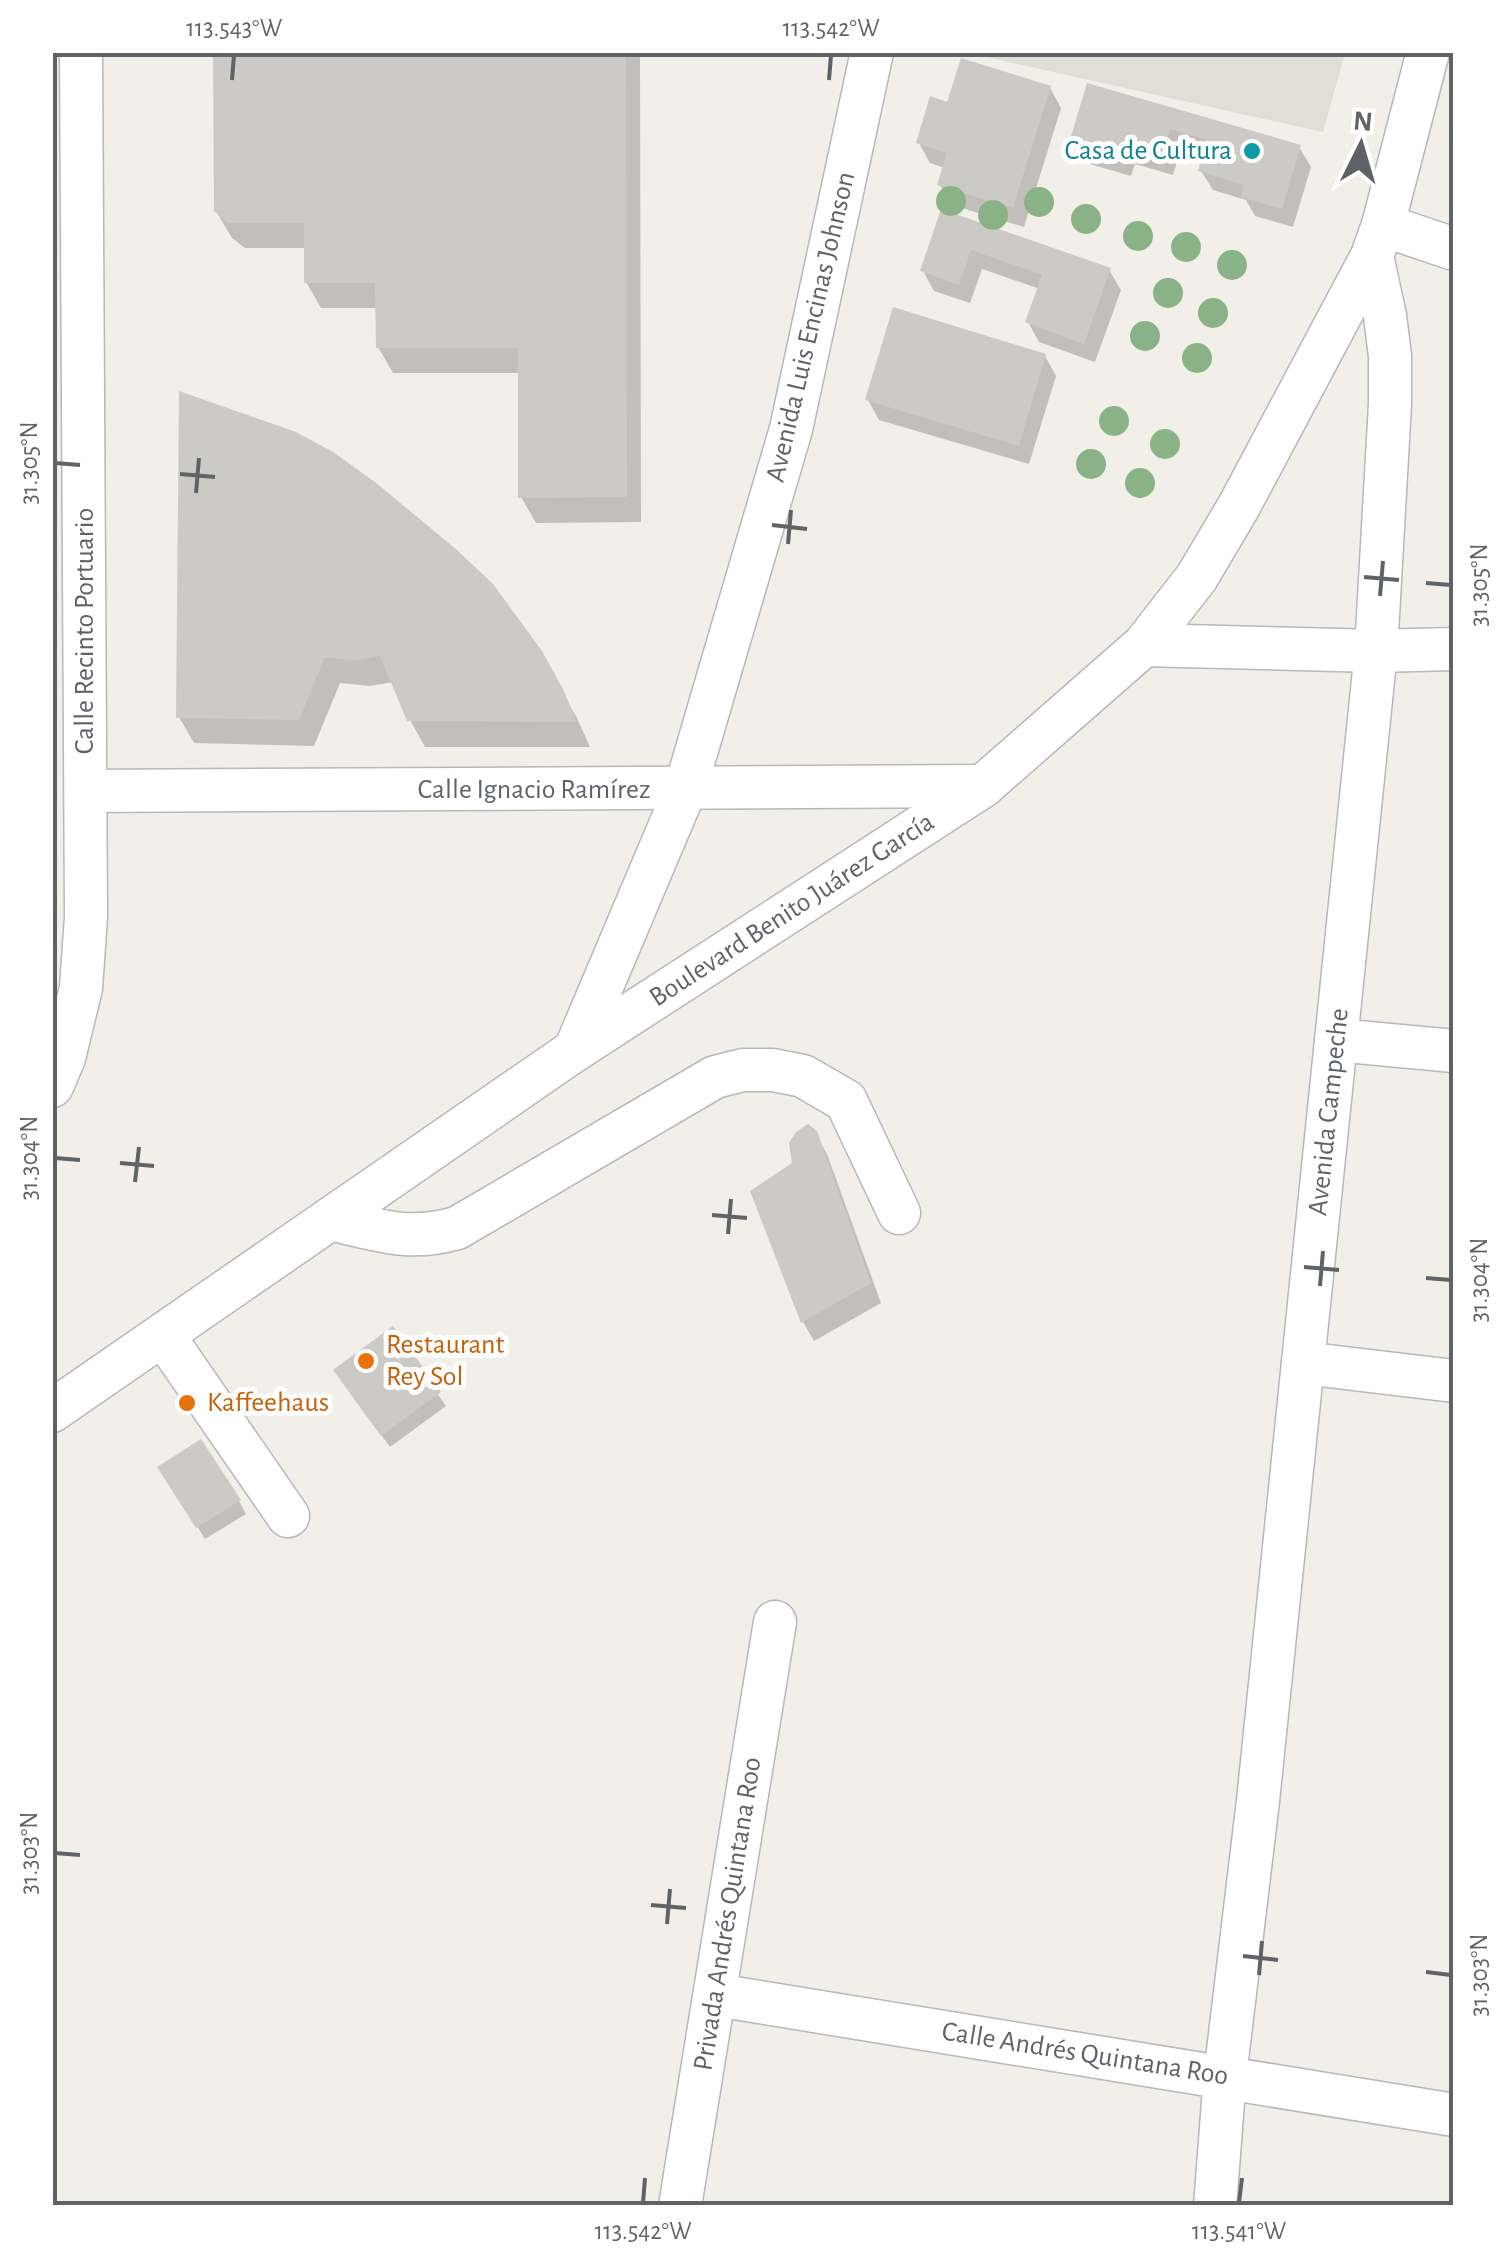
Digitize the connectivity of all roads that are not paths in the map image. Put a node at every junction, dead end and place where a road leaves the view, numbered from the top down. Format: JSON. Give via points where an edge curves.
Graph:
{"nodes":[{"id":1,"x":81,"y":52,"type":"edge"},
{"id":2,"x":872,"y":52,"type":"edge"},
{"id":3,"x":1428,"y":52,"type":"edge"},
{"id":4,"x":1378,"y":241,"type":"junction"},
{"id":5,"x":1454,"y":248,"type":"edge"},
{"id":6,"x":1144,"y":645,"type":"junction"},
{"id":7,"x":1454,"y":649,"type":"edge"},
{"id":8,"x":1376,"y":650,"type":"junction"},
{"id":9,"x":983,"y":786,"type":"junction"},
{"id":10,"x":685,"y":790,"type":"junction"},
{"id":11,"x":86,"y":791,"type":"junction"},
{"id":12,"x":1336,"y":1040,"type":"junction"},
{"id":13,"x":576,"y":1050,"type":"junction"},
{"id":14,"x":1454,"y":1052,"type":"edge"},
{"id":15,"x":52,"y":1086,"type":"edge"},
{"id":16,"x":900,"y":1213,"type":"dead end"},
{"id":17,"x":330,"y":1219,"type":"junction"},
{"id":18,"x":163,"y":1335,"type":"junction"},
{"id":19,"x":1304,"y":1363,"type":"junction"},
{"id":20,"x":1454,"y":1381,"type":"edge"},
{"id":21,"x":52,"y":1412,"type":"edge"},
{"id":22,"x":288,"y":1516,"type":"dead end"},
{"id":23,"x":775,"y":1622,"type":"dead end"},
{"id":24,"x":716,"y":1995,"type":"junction"},
{"id":25,"x":1225,"y":2076,"type":"junction"},
{"id":26,"x":1454,"y":2115,"type":"edge"},
{"id":27,"x":680,"y":2206,"type":"edge"},
{"id":28,"x":1215,"y":2206,"type":"edge"}],
"edges":[{"from":1,"to":11,"type":"street","name":"Calle Recinto Portuario"},
{"from":2,"to":10,"type":"street","name":"Avenida Luis Encinas Johnson","via":[[792,428]]},
{"from":3,"to":4,"type":"street"},
{"from":4,"to":5,"type":"street"},
{"from":4,"to":6,"type":"street","name":"Boulevard Benito Juárez García","via":[[1248,490],[1206,562]]},
{"from":4,"to":8,"type":"street","name":"Avenida Campeche","via":[[1390,404]]},
{"from":6,"to":8,"type":"street"},
{"from":6,"to":9,"type":"street","name":"Boulevard Benito Juárez García"},
{"from":7,"to":8,"type":"street"},
{"from":8,"to":12,"type":"street","name":"Avenida Campeche"},
{"from":9,"to":10,"type":"street","name":"Calle Ignacio Ramírez"},
{"from":9,"to":13,"type":"street","name":"Boulevard Benito Juárez García"},
{"from":10,"to":11,"type":"street","name":"Calle Ignacio Ramírez"},
{"from":10,"to":13,"type":"street","name":"Avenida Luis Encinas Johnson"},
{"from":11,"to":15,"type":"street","name":"Calle Recinto Portuario","via":[[82,988]]},
{"from":12,"to":14,"type":"street"},
{"from":12,"to":19,"type":"street","name":"Avenida Campeche"},
{"from":13,"to":17,"type":"street","name":"Boulevard Benito Juárez García"},
{"from":16,"to":17,"type":"street","via":[[846,1101],[803,1076],[742,1070],[715,1077],[457,1228],[404,1235]]},
{"from":17,"to":18,"type":"street","name":"Boulevard Benito Juárez García"},
{"from":18,"to":21,"type":"street","name":"Boulevard Benito Juárez García"},
{"from":18,"to":22,"type":"street"},
{"from":19,"to":20,"type":"street"},
{"from":19,"to":25,"type":"street","name":"Avenida Campeche"},
{"from":23,"to":24,"type":"street","name":"Privada Andrés Quintana Roo"},
{"from":24,"to":25,"type":"street","name":"Calle Andrés Quintana Roo"},
{"from":24,"to":27,"type":"street","name":"Privada Andrés Quintana Roo"},
{"from":25,"to":26,"type":"street","name":"Calle Andrés Quintana Roo"},
{"from":25,"to":28,"type":"street","name":"Avenida Campeche"}]}
